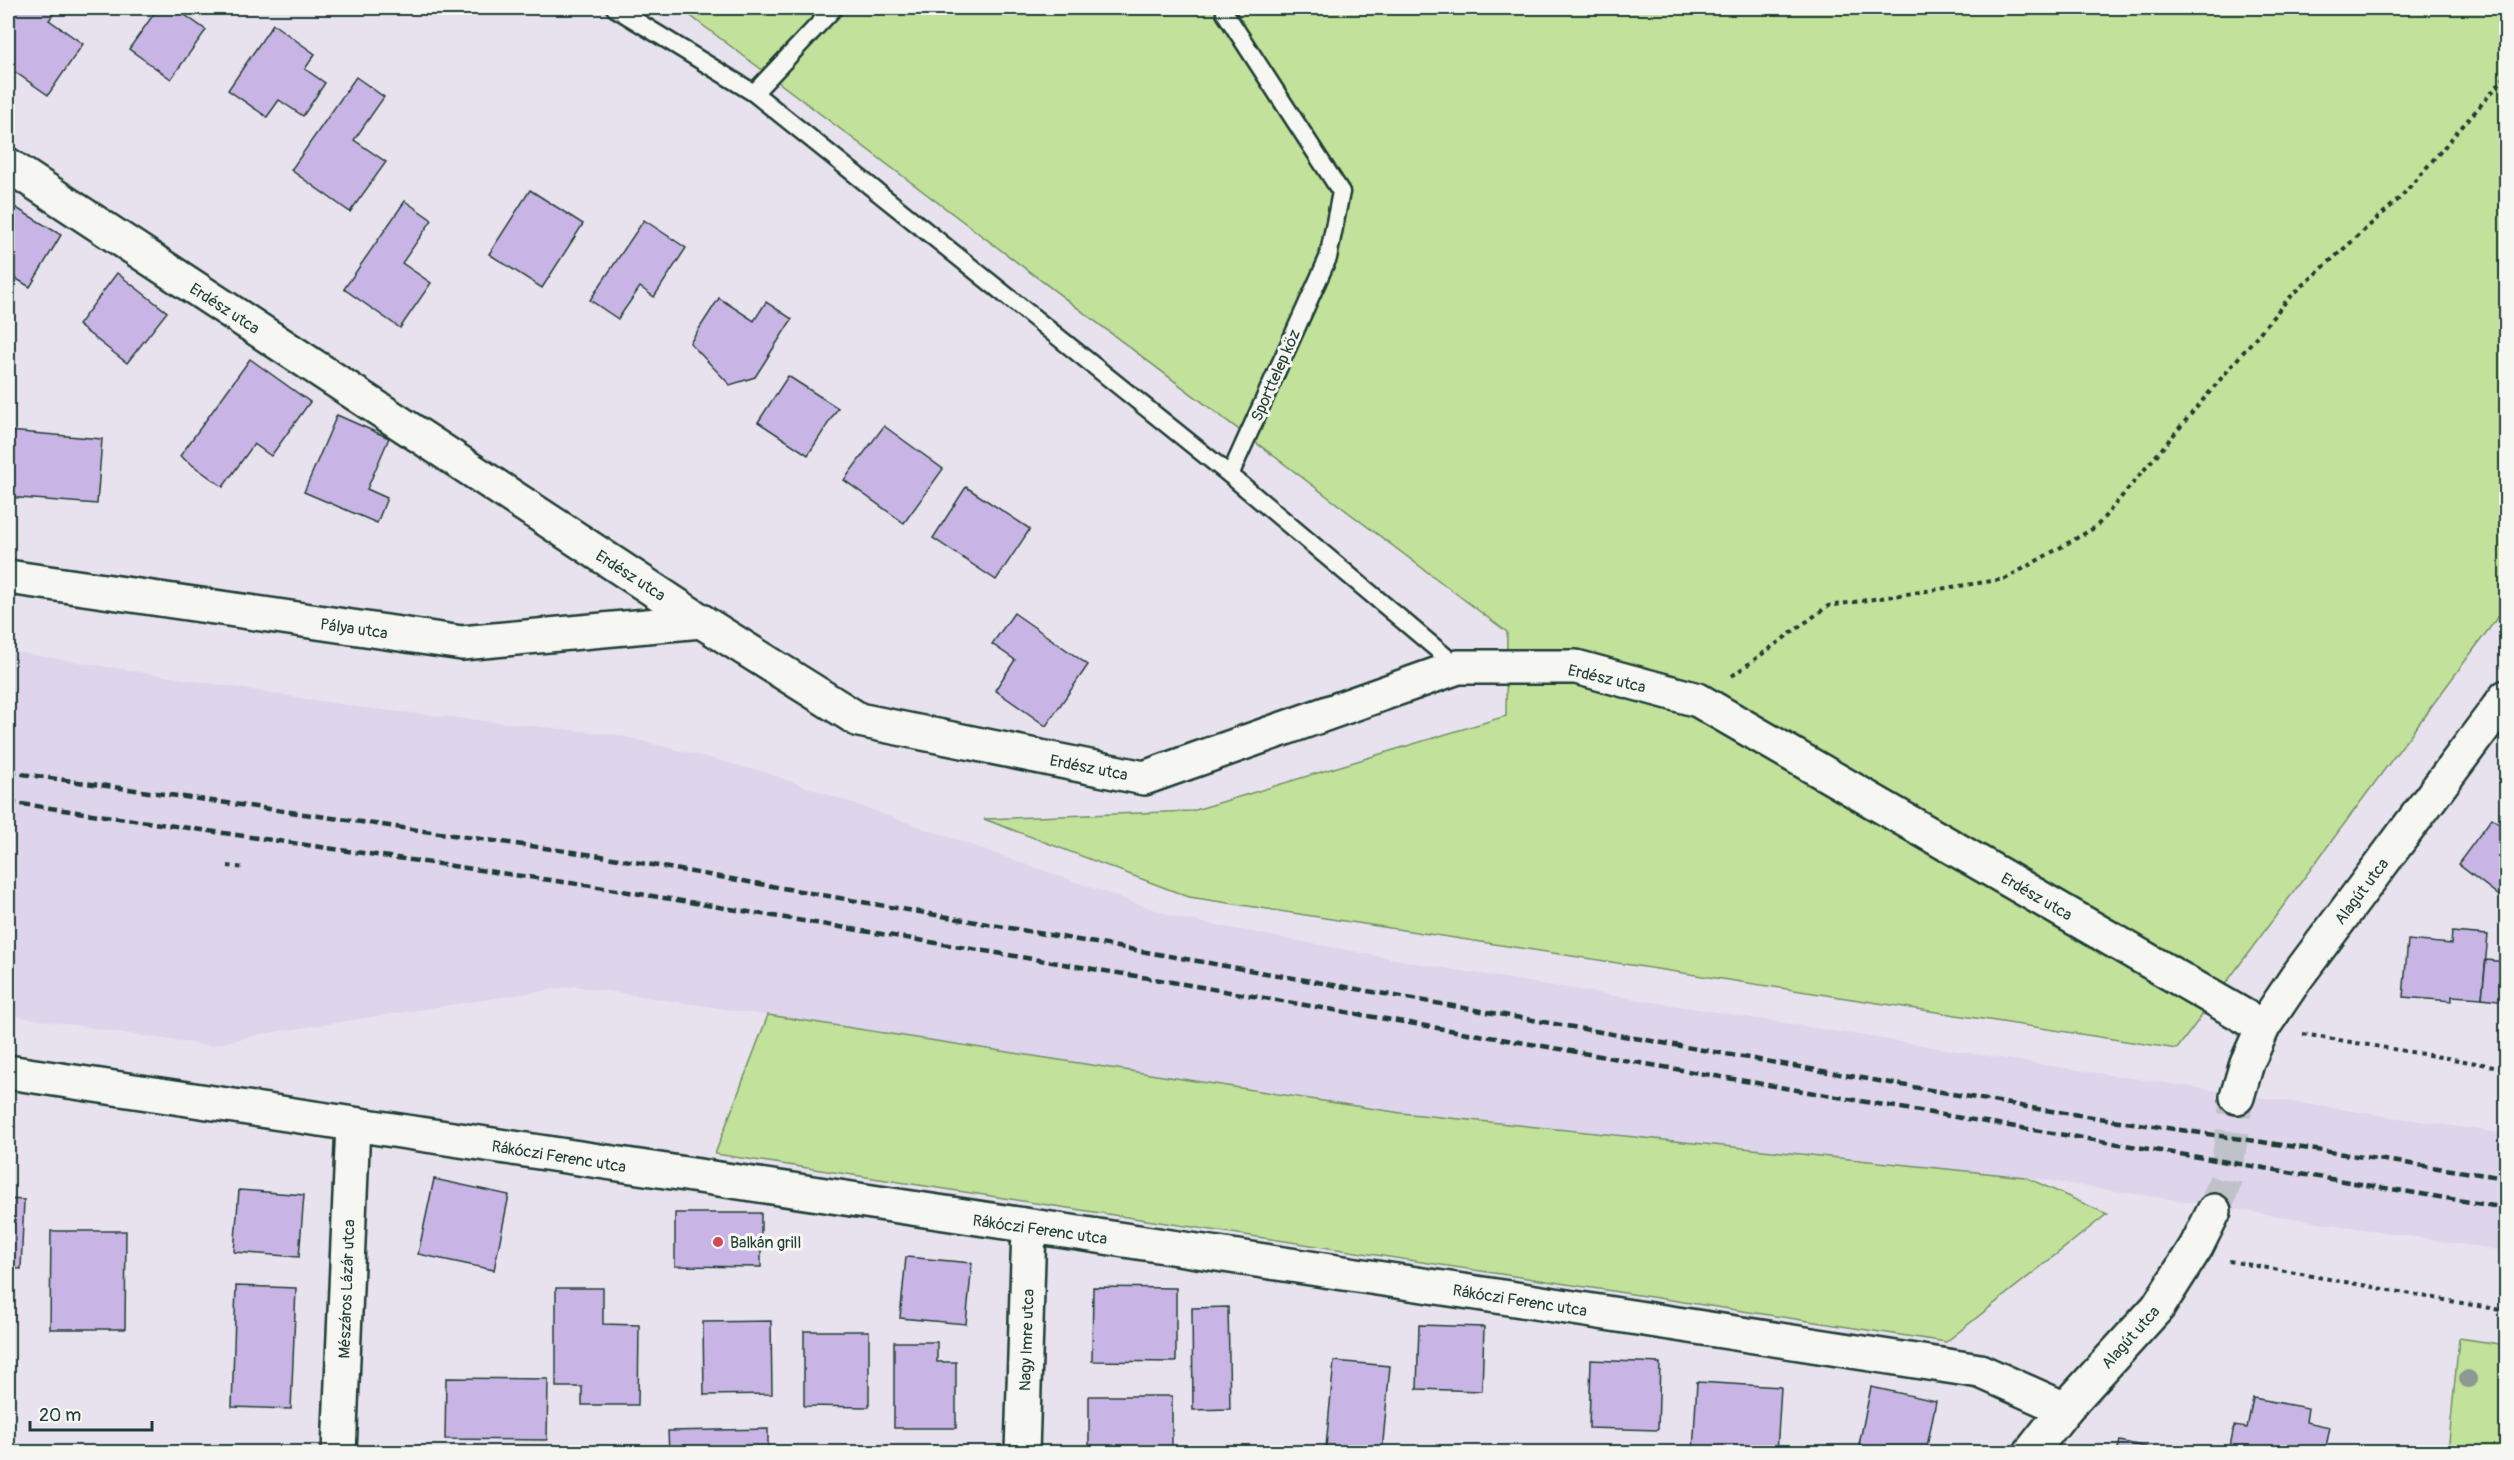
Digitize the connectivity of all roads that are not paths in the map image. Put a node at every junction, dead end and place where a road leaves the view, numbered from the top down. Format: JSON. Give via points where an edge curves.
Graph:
{"nodes":[{"id":1,"x":615,"y":8,"type":"edge"},
{"id":2,"x":834,"y":8,"type":"edge"},
{"id":3,"x":1225,"y":13,"type":"dead end"},
{"id":4,"x":754,"y":93,"type":"junction"},
{"id":5,"x":8,"y":165,"type":"edge"},
{"id":6,"x":1230,"y":475,"type":"junction"},
{"id":7,"x":8,"y":577,"type":"edge"},
{"id":8,"x":701,"y":621,"type":"junction"},
{"id":9,"x":1458,"y":667,"type":"junction"},
{"id":10,"x":2506,"y":697,"type":"edge"},
{"id":11,"x":2263,"y":1027,"type":"junction"},
{"id":12,"x":8,"y":1072,"type":"edge"},
{"id":13,"x":2237,"y":1097,"type":"tunnel mouth"},
{"id":14,"x":353,"y":1125,"type":"junction"},
{"id":15,"x":2214,"y":1211,"type":"tunnel mouth"},
{"id":16,"x":1029,"y":1227,"type":"junction"},
{"id":17,"x":2065,"y":1409,"type":"junction"},
{"id":18,"x":339,"y":1452,"type":"edge"},
{"id":19,"x":1022,"y":1452,"type":"edge"},
{"id":20,"x":2031,"y":1452,"type":"edge"}],
"edges":[{"from":1,"to":4,"type":"lane"},
{"from":2,"to":4,"type":"lane"},
{"from":3,"to":6,"type":"lane","name":"Sporttelep köz","via":[[1341,192],[1328,258]]},
{"from":4,"to":6,"type":"lane"},
{"from":5,"to":8,"type":"street","name":"Erdész utca"},
{"from":6,"to":9,"type":"lane"},
{"from":7,"to":8,"type":"street","name":"Pálya utca","via":[[462,643]]},
{"from":8,"to":9,"type":"street","name":"Erdész utca","via":[[859,720],[1144,778]]},
{"from":9,"to":11,"type":"street","name":"Erdész utca","via":[[1576,667],[1698,700]]},
{"from":10,"to":11,"type":"street","name":"Alagút utca"},
{"from":11,"to":13,"type":"street","name":"Alagút utca"},
{"from":12,"to":14,"type":"street","name":"Rákóczi Ferenc utca"},
{"from":14,"to":16,"type":"street","name":"Rákóczi Ferenc utca"},
{"from":14,"to":18,"type":"street","name":"Mészáros Lázár utca"},
{"from":15,"to":17,"type":"street","name":"Alagút utca","via":[[2158,1307]]},
{"from":16,"to":17,"type":"street","name":"Rákóczi Ferenc utca","via":[[1980,1371]]},
{"from":16,"to":19,"type":"street","name":"Nagy Imre utca"},
{"from":17,"to":20,"type":"street","name":"Alagút utca"}]}
